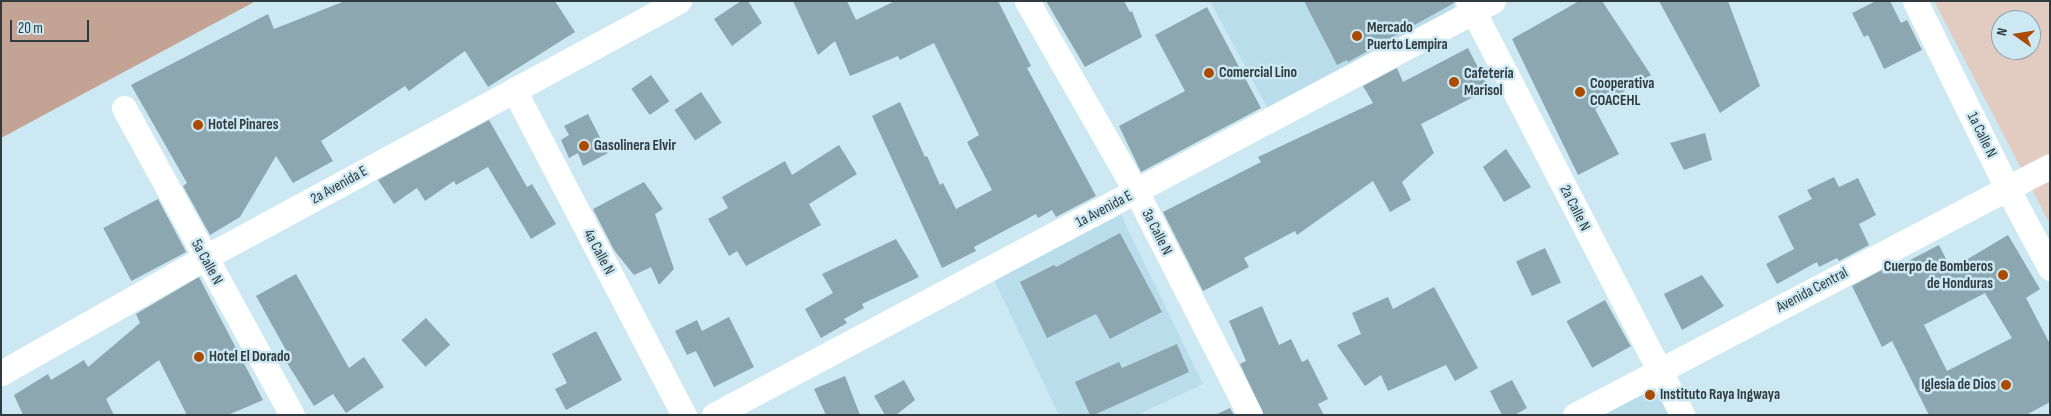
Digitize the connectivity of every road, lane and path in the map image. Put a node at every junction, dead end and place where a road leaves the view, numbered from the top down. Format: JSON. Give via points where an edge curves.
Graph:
{"nodes":[{"id":1,"x":680,"y":1,"type":"edge"},
{"id":2,"x":1027,"y":1,"type":"edge"},
{"id":3,"x":1915,"y":1,"type":"edge"},
{"id":4,"x":1478,"y":5,"type":"edge"},
{"id":5,"x":514,"y":90,"type":"junction"},
{"id":6,"x":124,"y":108,"type":"dead end"},
{"id":7,"x":2050,"y":166,"type":"edge"},
{"id":8,"x":2007,"y":188,"type":"junction"},
{"id":9,"x":1136,"y":191,"type":"junction"},
{"id":10,"x":204,"y":258,"type":"junction"},
{"id":11,"x":2050,"y":268,"type":"edge"},
{"id":12,"x":1659,"y":370,"type":"junction"},
{"id":13,"x":1,"y":373,"type":"edge"},
{"id":14,"x":751,"y":407,"type":"edge"},
{"id":15,"x":292,"y":415,"type":"edge"},
{"id":16,"x":684,"y":415,"type":"edge"},
{"id":17,"x":714,"y":415,"type":"edge"},
{"id":18,"x":1250,"y":415,"type":"edge"},
{"id":19,"x":1575,"y":415,"type":"edge"},
{"id":20,"x":1682,"y":415,"type":"edge"}],
"edges":[{"from":1,"to":5,"type":"street","name":"2a Avenida E"},
{"from":2,"to":9,"type":"street","name":"3a Calle N"},
{"from":3,"to":8,"type":"street","name":"1a Calle N"},
{"from":4,"to":9,"type":"street","name":"1a Avenida E"},
{"from":4,"to":12,"type":"street","name":"2a Calle N"},
{"from":5,"to":10,"type":"street","name":"2a Avenida E"},
{"from":5,"to":16,"type":"street","name":"4a Calle N"},
{"from":6,"to":10,"type":"street","name":"5a Calle N"},
{"from":7,"to":8,"type":"street","name":"Avenida Central"},
{"from":8,"to":11,"type":"street","name":"1a Calle N"},
{"from":8,"to":12,"type":"street","name":"Avenida Central"},
{"from":9,"to":14,"type":"street","name":"1a Avenida E"},
{"from":9,"to":18,"type":"street","name":"3a Calle N"},
{"from":10,"to":13,"type":"street","name":"2a Avenida E"},
{"from":10,"to":15,"type":"street","name":"5a Calle N"},
{"from":12,"to":19,"type":"street","name":"Avenida Central"},
{"from":12,"to":20,"type":"street","name":"2a Calle N"},
{"from":14,"to":17,"type":"street","name":"1a Avenida E"}]}
